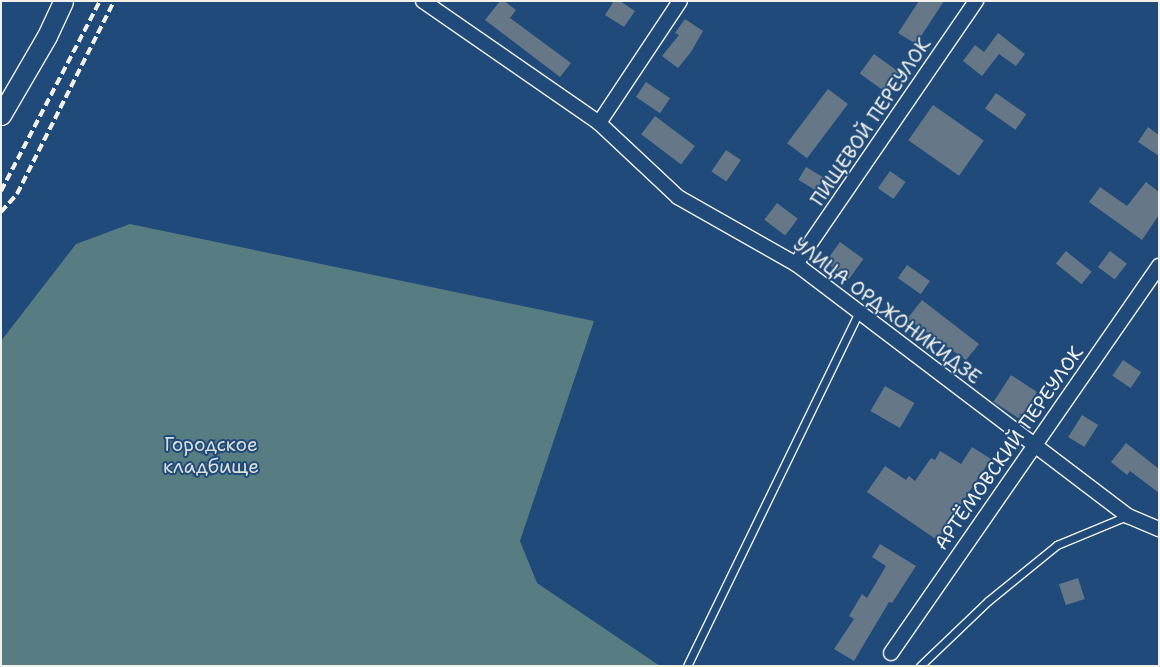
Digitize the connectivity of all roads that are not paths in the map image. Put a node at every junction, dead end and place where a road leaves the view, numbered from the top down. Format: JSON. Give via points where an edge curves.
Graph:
{"nodes":[{"id":1,"x":63,"y":1,"type":"edge"},
{"id":2,"x":423,"y":1,"type":"edge"},
{"id":3,"x":680,"y":1,"type":"edge"},
{"id":4,"x":976,"y":1,"type":"edge"},
{"id":5,"x":1,"y":115,"type":"edge"},
{"id":6,"x":599,"y":123,"type":"junction"},
{"id":7,"x":796,"y":264,"type":"junction"},
{"id":8,"x":1159,"y":266,"type":"edge"},
{"id":9,"x":859,"y":311,"type":"junction"},
{"id":10,"x":1034,"y":445,"type":"junction"},
{"id":11,"x":1128,"y":516,"type":"junction"},
{"id":12,"x":1159,"y":529,"type":"edge"},
{"id":13,"x":891,"y":652,"type":"dead end"},
{"id":14,"x":687,"y":666,"type":"edge"},
{"id":15,"x":920,"y":666,"type":"edge"}],
"edges":[{"from":1,"to":5,"type":"street","via":[[47,36]]},
{"from":2,"to":6,"type":"street","name":"УЛИЦА ОРДЖОНИКИДЗЕ"},
{"from":3,"to":6,"type":"street"},
{"from":4,"to":7,"type":"street","name":"ПИЩЕВОЙ ПЕРЕУЛОК"},
{"from":6,"to":7,"type":"street","name":"УЛИЦА ОРДЖОНИКИДЗЕ","via":[[678,198]]},
{"from":7,"to":9,"type":"street","name":"УЛИЦА ОРДЖОНИКИДЗЕ"},
{"from":8,"to":10,"type":"street","name":"АРТЁМОВСКИЙ ПЕРЕУЛОК"},
{"from":9,"to":10,"type":"street","name":"УЛИЦА ОРДЖОНИКИДЗЕ"},
{"from":9,"to":14,"type":"lane"},
{"from":10,"to":11,"type":"street","name":"УЛИЦА ОРДЖОНИКИДЗЕ"},
{"from":10,"to":13,"type":"street","name":"АРТЁМОВСКИЙ ПЕРЕУЛОК"},
{"from":11,"to":12,"type":"street","name":"УЛИЦА ОРДЖОНИКИДЗЕ"},
{"from":11,"to":15,"type":"lane","via":[[1057,545],[988,601]]}]}
